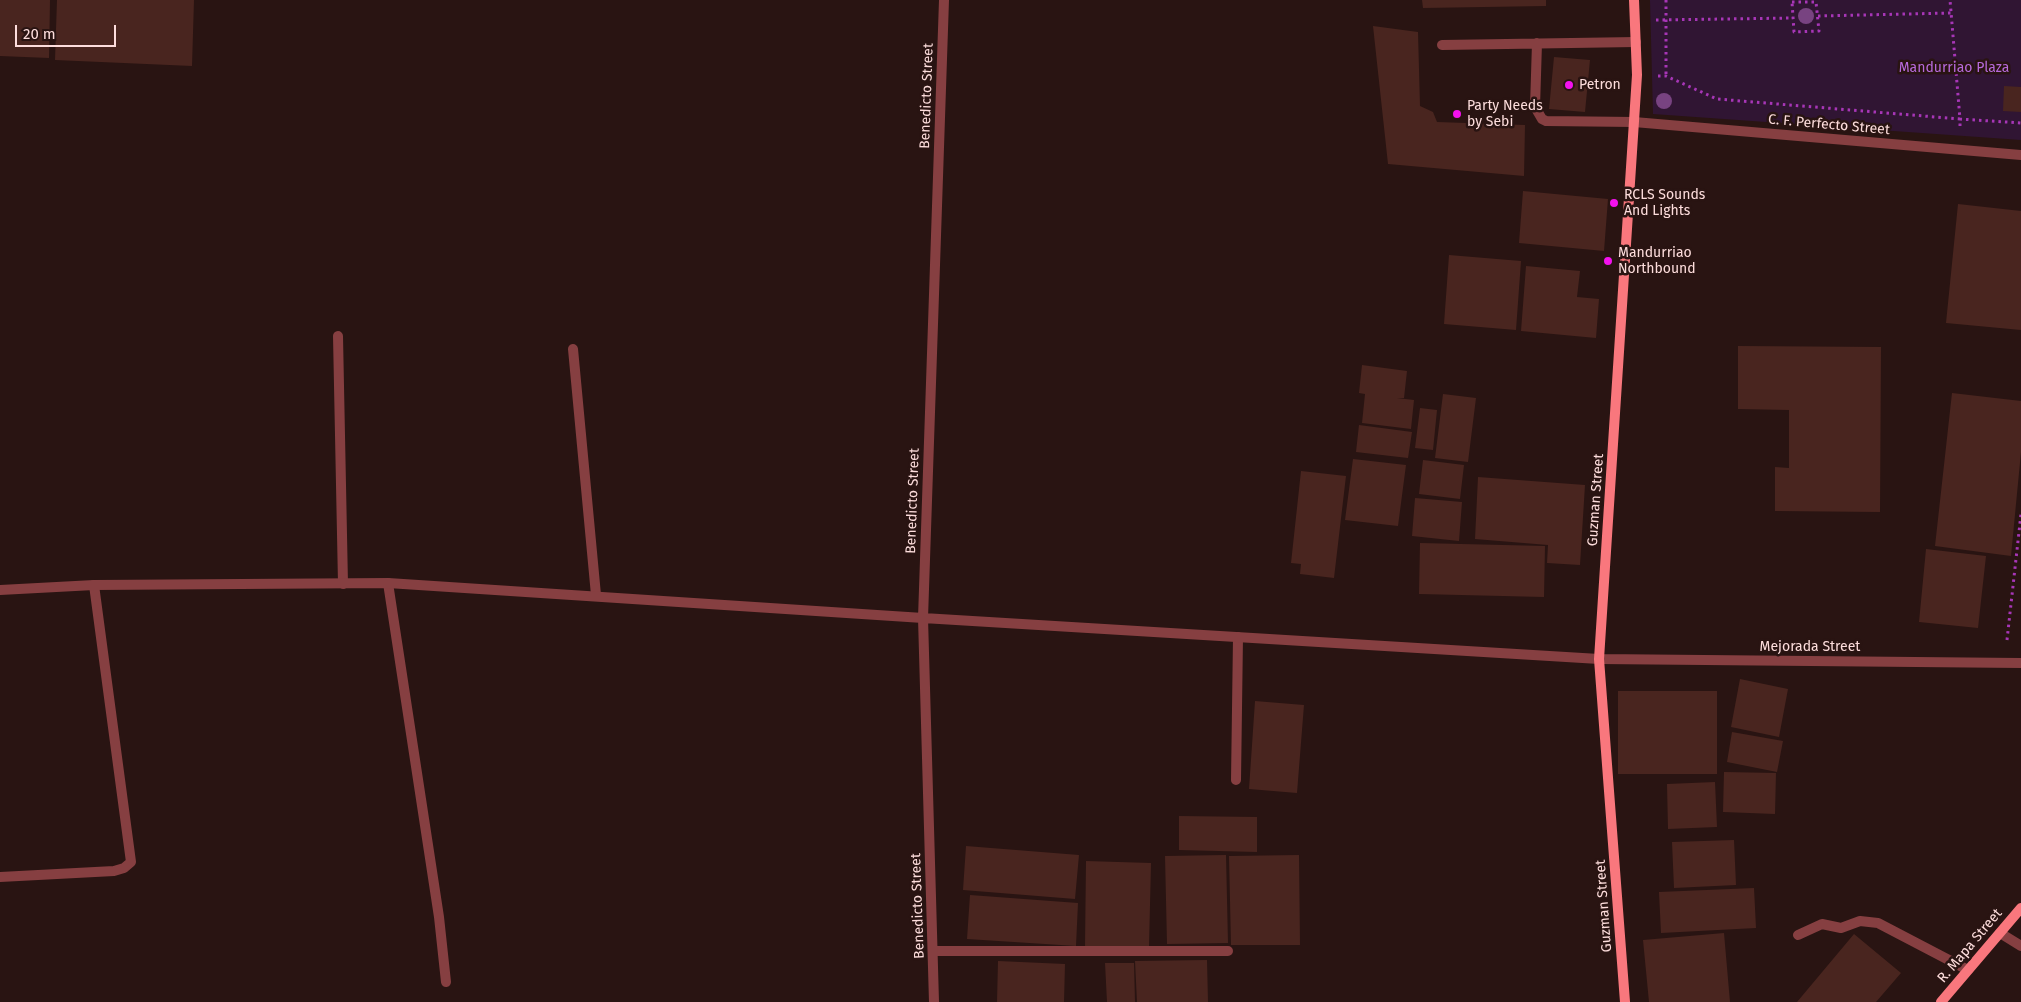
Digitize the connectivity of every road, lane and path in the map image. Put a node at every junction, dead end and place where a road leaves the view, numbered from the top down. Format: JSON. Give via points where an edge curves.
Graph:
{"nodes":[{"id":1,"x":944,"y":0,"type":"edge"},
{"id":2,"x":1634,"y":0,"type":"edge"},
{"id":3,"x":1666,"y":0,"type":"edge"},
{"id":4,"x":1950,"y":0,"type":"edge"},
{"id":5,"x":1951,"y":13,"type":"junction"},
{"id":6,"x":1818,"y":16,"type":"junction"},
{"id":7,"x":1793,"y":18,"type":"junction"},
{"id":8,"x":1666,"y":19,"type":"junction"},
{"id":9,"x":1636,"y":20,"type":"junction"},
{"id":10,"x":1636,"y":42,"type":"junction"},
{"id":11,"x":1537,"y":43,"type":"junction"},
{"id":12,"x":1442,"y":45,"type":"dead end"},
{"id":13,"x":1637,"y":75,"type":"junction"},
{"id":14,"x":1666,"y":76,"type":"junction"},
{"id":15,"x":1960,"y":119,"type":"junction"},
{"id":16,"x":1634,"y":122,"type":"junction"},
{"id":17,"x":2021,"y":123,"type":"edge"},
{"id":18,"x":2021,"y":155,"type":"edge"},
{"id":19,"x":338,"y":336,"type":"dead end"},
{"id":20,"x":573,"y":349,"type":"dead end"},
{"id":21,"x":2021,"y":514,"type":"edge"},
{"id":22,"x":388,"y":582,"type":"junction"},
{"id":23,"x":343,"y":584,"type":"junction"},
{"id":24,"x":94,"y":585,"type":"junction"},
{"id":25,"x":0,"y":590,"type":"edge"},
{"id":26,"x":596,"y":595,"type":"junction"},
{"id":27,"x":923,"y":618,"type":"junction"},
{"id":28,"x":1238,"y":637,"type":"junction"},
{"id":29,"x":1599,"y":659,"type":"junction"},
{"id":30,"x":2004,"y":662,"type":"junction"},
{"id":31,"x":2021,"y":663,"type":"edge"},
{"id":32,"x":1236,"y":780,"type":"dead end"},
{"id":33,"x":0,"y":877,"type":"edge"},
{"id":34,"x":2021,"y":908,"type":"edge"},
{"id":35,"x":2000,"y":932,"type":"junction"},
{"id":36,"x":1798,"y":935,"type":"dead end"},
{"id":37,"x":2021,"y":946,"type":"edge"},
{"id":38,"x":934,"y":951,"type":"junction"},
{"id":39,"x":1228,"y":952,"type":"dead end"},
{"id":40,"x":1968,"y":970,"type":"junction"},
{"id":41,"x":446,"y":982,"type":"dead end"},
{"id":42,"x":934,"y":1002,"type":"edge"},
{"id":43,"x":1624,"y":1002,"type":"edge"},
{"id":44,"x":1941,"y":1002,"type":"edge"}],
"edges":[{"from":1,"to":27,"type":"street","name":"Benedicto Street"},
{"from":2,"to":9,"type":"main road","name":"Guzman Street"},
{"from":3,"to":8,"type":"path"},
{"from":4,"to":5,"type":"path"},
{"from":5,"to":6,"type":"path"},
{"from":5,"to":15,"type":"path"},
{"from":6,"to":7,"type":"path","via":[[1819,31],[1794,32]]},
{"from":6,"to":7,"type":"path","via":[[1816,2],[1792,2]]},
{"from":7,"to":8,"type":"path"},
{"from":8,"to":9,"type":"path"},
{"from":8,"to":14,"type":"path"},
{"from":9,"to":10,"type":"main road","name":"Guzman Street"},
{"from":10,"to":11,"type":"street"},
{"from":10,"to":13,"type":"main road","name":"Guzman Street"},
{"from":11,"to":12,"type":"street"},
{"from":11,"to":16,"type":"street","name":"C. F. Perfecto Street","via":[[1535,108],[1542,119]]},
{"from":13,"to":14,"type":"path"},
{"from":13,"to":16,"type":"main road","name":"Guzman Street"},
{"from":14,"to":15,"type":"path","via":[[1717,99]]},
{"from":15,"to":17,"type":"path"},
{"from":16,"to":18,"type":"street","name":"C. F. Perfecto Street"},
{"from":16,"to":29,"type":"main road","name":"Guzman Street"},
{"from":19,"to":23,"type":"street"},
{"from":20,"to":26,"type":"street"},
{"from":21,"to":30,"type":"path"},
{"from":22,"to":23,"type":"street","name":"Mejorada Street"},
{"from":22,"to":26,"type":"street","name":"Mejorada Street"},
{"from":22,"to":41,"type":"street"},
{"from":23,"to":24,"type":"street","name":"Mejorada Street"},
{"from":24,"to":25,"type":"street","name":"Mejorada Street"},
{"from":24,"to":33,"type":"street","via":[[131,862],[114,870]]},
{"from":26,"to":27,"type":"street","name":"Mejorada Street"},
{"from":27,"to":28,"type":"street","name":"Mejorada Street"},
{"from":27,"to":38,"type":"street","name":"Benedicto Street"},
{"from":28,"to":29,"type":"street","name":"Mejorada Street"},
{"from":28,"to":32,"type":"street"},
{"from":29,"to":30,"type":"street","name":"Mejorada Street"},
{"from":29,"to":43,"type":"main road","name":"Guzman Street"},
{"from":30,"to":31,"type":"street","name":"Mejorada Street"},
{"from":34,"to":35,"type":"main road","name":"R. Mapa Street"},
{"from":35,"to":37,"type":"street"},
{"from":35,"to":40,"type":"main road","name":"R. Mapa Street"},
{"from":36,"to":40,"type":"street","via":[[1822,924],[1841,928],[1860,921],[1878,922]]},
{"from":38,"to":39,"type":"street"},
{"from":38,"to":42,"type":"street","name":"Benedicto Street"},
{"from":40,"to":44,"type":"main road","name":"R. Mapa Street"}]}
